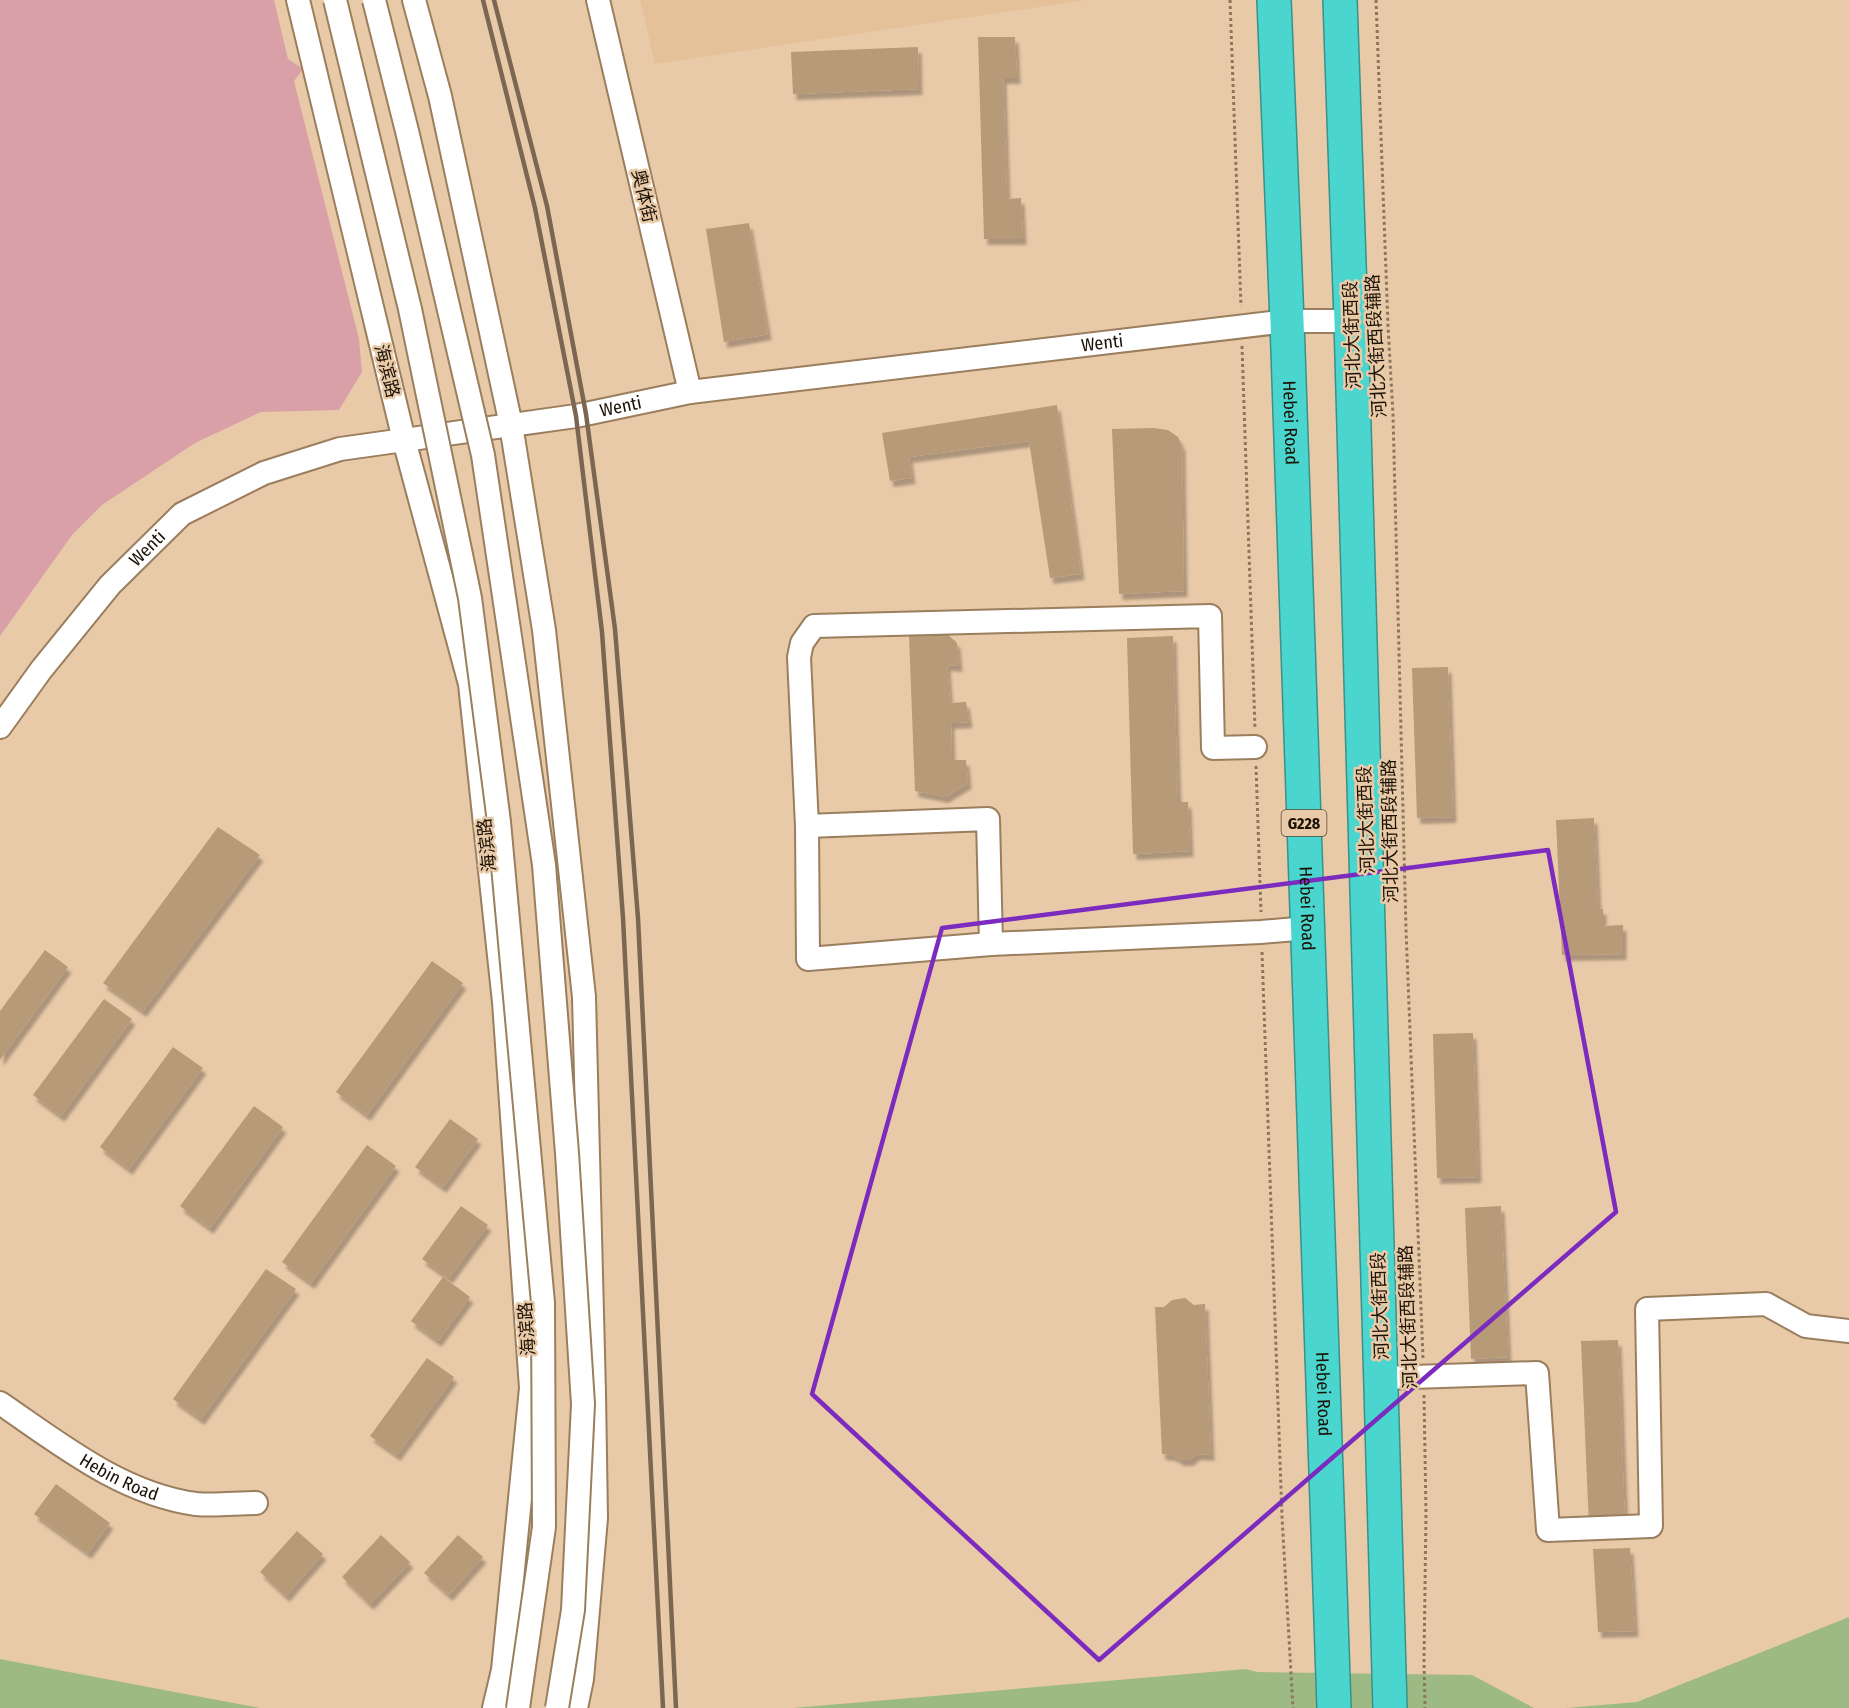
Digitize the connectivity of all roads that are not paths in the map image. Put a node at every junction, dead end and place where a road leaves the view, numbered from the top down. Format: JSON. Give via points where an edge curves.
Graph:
{"nodes":[{"id":1,"x":298,"y":0,"type":"edge"},
{"id":2,"x":335,"y":0,"type":"edge"},
{"id":3,"x":374,"y":0,"type":"edge"},
{"id":4,"x":414,"y":0,"type":"edge"},
{"id":5,"x":598,"y":0,"type":"edge"},
{"id":6,"x":1274,"y":0,"type":"edge"},
{"id":7,"x":1340,"y":0,"type":"edge"},
{"id":8,"x":1287,"y":321,"type":"junction"},
{"id":9,"x":1351,"y":321,"type":"junction"},
{"id":10,"x":690,"y":392,"type":"junction"},
{"id":11,"x":511,"y":426,"type":"junction"},
{"id":12,"x":405,"y":440,"type":"junction"},
{"id":13,"x":0,"y":727,"type":"edge"},
{"id":14,"x":1255,"y":747,"type":"road end"},
{"id":15,"x":807,"y":826,"type":"junction"},
{"id":16,"x":1308,"y":928,"type":"junction"},
{"id":17,"x":991,"y":944,"type":"junction"},
{"id":18,"x":1849,"y":1331,"type":"edge"},
{"id":19,"x":1382,"y":1378,"type":"junction"},
{"id":20,"x":0,"y":1403,"type":"edge"},
{"id":21,"x":256,"y":1503,"type":"dead end"},
{"id":22,"x":494,"y":1708,"type":"edge"},
{"id":23,"x":518,"y":1708,"type":"edge"},
{"id":24,"x":557,"y":1708,"type":"edge"},
{"id":25,"x":576,"y":1708,"type":"edge"},
{"id":26,"x":1334,"y":1708,"type":"edge"},
{"id":27,"x":1390,"y":1708,"type":"edge"}],
"edges":[{"from":1,"to":12,"type":"street","name":"海滨路"},
{"from":2,"to":23,"type":"street","name":"海滨路","bridge":true,"via":[[410,309],[470,598],[499,822],[543,1303],[544,1527]]},
{"from":3,"to":24,"type":"street","bridge":true,"via":[[483,455],[544,865],[583,1404],[573,1610]]},
{"from":4,"to":11,"type":"street","via":[[440,96]]},
{"from":5,"to":10,"type":"street","name":"奥体街"},
{"from":6,"to":8,"type":"highway","name":"Hebei Road","number":"G228"},
{"from":7,"to":9,"type":"highway","name":"河北大街西段"},
{"from":8,"to":9,"type":"street","name":"Wenti"},
{"from":8,"to":10,"type":"street","name":"Wenti"},
{"from":8,"to":16,"type":"highway","name":"Hebei Road","number":"G228"},
{"from":9,"to":19,"type":"highway","name":"河北大街西段"},
{"from":10,"to":11,"type":"street","name":"Wenti"},
{"from":11,"to":12,"type":"street","name":"Wenti"},
{"from":11,"to":25,"type":"street","via":[[544,630],[584,997],[596,1518]]},
{"from":12,"to":13,"type":"street","name":"Wenti","via":[[340,449],[264,473],[182,514],[110,585]]},
{"from":12,"to":22,"type":"street","name":"海滨路","via":[[470,684],[504,1002],[531,1388],[503,1670]]},
{"from":14,"to":15,"type":"street","via":[[1213,748],[1210,616],[814,627],[802,643],[799,657]]},
{"from":15,"to":17,"type":"street","via":[[988,819]]},
{"from":15,"to":17,"type":"street","via":[[808,958]]},
{"from":16,"to":17,"type":"street"},
{"from":16,"to":26,"type":"highway","name":"Hebei Road","number":"G228"},
{"from":18,"to":19,"type":"street","via":[[1806,1326],[1766,1304],[1647,1309],[1651,1526],[1548,1530],[1537,1373]]},
{"from":19,"to":27,"type":"highway","name":"河北大街西段"},
{"from":20,"to":21,"type":"street","name":"Hebin Road","via":[[117,1479],[161,1497],[198,1504]]}]}
